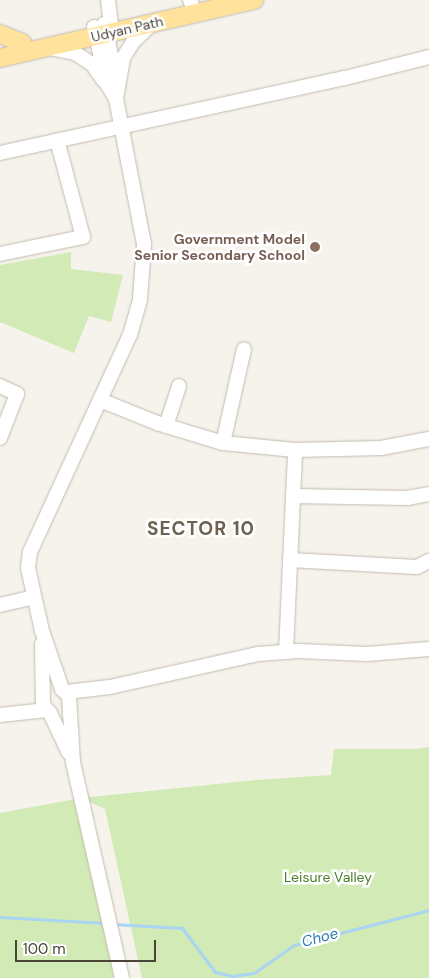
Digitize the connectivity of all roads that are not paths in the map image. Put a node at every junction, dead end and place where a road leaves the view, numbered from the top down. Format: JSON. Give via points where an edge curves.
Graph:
{"nodes":[{"id":1,"x":108,"y":0,"type":"edge"},
{"id":2,"x":213,"y":0,"type":"edge"},
{"id":3,"x":254,"y":0,"type":"edge"},
{"id":4,"x":191,"y":2,"type":"edge"},
{"id":5,"x":153,"y":23,"type":"junction"},
{"id":6,"x":103,"y":29,"type":"junction"},
{"id":7,"x":0,"y":34,"type":"edge"},
{"id":8,"x":22,"y":43,"type":"junction"},
{"id":9,"x":0,"y":48,"type":"edge"},
{"id":10,"x":45,"y":48,"type":"junction"},
{"id":11,"x":429,"y":57,"type":"edge"},
{"id":12,"x":0,"y":58,"type":"edge"},
{"id":13,"x":112,"y":84,"type":"junction"},
{"id":14,"x":122,"y":125,"type":"junction"},
{"id":15,"x":57,"y":140,"type":"junction"},
{"id":16,"x":0,"y":153,"type":"edge"},
{"id":17,"x":0,"y":254,"type":"edge"},
{"id":18,"x":244,"y":349,"type":"dead end"},
{"id":19,"x":0,"y":386,"type":"edge"},
{"id":20,"x":179,"y":386,"type":"dead end"},
{"id":21,"x":100,"y":400,"type":"junction"},
{"id":22,"x":166,"y":426,"type":"junction"},
{"id":23,"x":0,"y":438,"type":"edge"},
{"id":24,"x":429,"y":438,"type":"edge"},
{"id":25,"x":223,"y":443,"type":"junction"},
{"id":26,"x":295,"y":450,"type":"junction"},
{"id":27,"x":429,"y":494,"type":"edge"},
{"id":28,"x":293,"y":496,"type":"junction"},
{"id":29,"x":290,"y":560,"type":"junction"},
{"id":30,"x":429,"y":561,"type":"edge"},
{"id":31,"x":34,"y":597,"type":"junction"},
{"id":32,"x":0,"y":605,"type":"edge"},
{"id":33,"x":42,"y":631,"type":"junction"},
{"id":34,"x":429,"y":649,"type":"edge"},
{"id":35,"x":286,"y":652,"type":"junction"},
{"id":36,"x":67,"y":698,"type":"junction"},
{"id":37,"x":46,"y":704,"type":"junction"},
{"id":38,"x":73,"y":762,"type":"junction"},
{"id":39,"x":122,"y":978,"type":"edge"}],
"edges":[{"from":1,"to":6,"type":"street"},
{"from":2,"to":4,"type":"main road","name":"Udyan Path"},
{"from":3,"to":5,"type":"main road","name":"Udyan Path"},
{"from":4,"to":6,"type":"main road","name":"Udyan Path"},
{"from":5,"to":6,"type":"main road","name":"Udyan Path"},
{"from":5,"to":13,"type":"street","via":[[133,42]]},
{"from":6,"to":8,"type":"main road","name":"Udyan Path"},
{"from":6,"to":10,"type":"main road","name":"Udyan Path"},
{"from":6,"to":13,"type":"street"},
{"from":7,"to":8,"type":"main road"},
{"from":8,"to":9,"type":"main road","name":"Udyan Path"},
{"from":10,"to":12,"type":"main road","name":"Udyan Path"},
{"from":10,"to":13,"type":"street","via":[[75,53]]},
{"from":11,"to":14,"type":"street"},
{"from":13,"to":14,"type":"street"},
{"from":14,"to":15,"type":"street"},
{"from":14,"to":21,"type":"street","via":[[144,244],[144,269],[130,335]]},
{"from":15,"to":16,"type":"street"},
{"from":15,"to":17,"type":"street","via":[[83,237]]},
{"from":18,"to":25,"type":"street"},
{"from":19,"to":23,"type":"street","via":[[17,394]]},
{"from":20,"to":22,"type":"street"},
{"from":21,"to":22,"type":"street"},
{"from":21,"to":31,"type":"street","via":[[30,552],[28,568]]},
{"from":22,"to":25,"type":"street"},
{"from":24,"to":26,"type":"street","via":[[381,448]]},
{"from":25,"to":26,"type":"street"},
{"from":26,"to":28,"type":"street"},
{"from":27,"to":28,"type":"street","via":[[407,498]]},
{"from":28,"to":29,"type":"street"},
{"from":29,"to":30,"type":"street","via":[[416,567]]},
{"from":29,"to":35,"type":"street"},
{"from":31,"to":32,"type":"street"},
{"from":31,"to":33,"type":"street"},
{"from":33,"to":36,"type":"street"},
{"from":33,"to":37,"type":"street"},
{"from":34,"to":35,"type":"street","via":[[367,654]]},
{"from":35,"to":36,"type":"street","via":[[258,654]]},
{"from":36,"to":37,"type":"street","via":[[60,714]]},
{"from":36,"to":37,"type":"street","via":[[52,688]]},
{"from":36,"to":38,"type":"street"},
{"from":37,"to":38,"type":"street"},
{"from":38,"to":39,"type":"street"}]}
